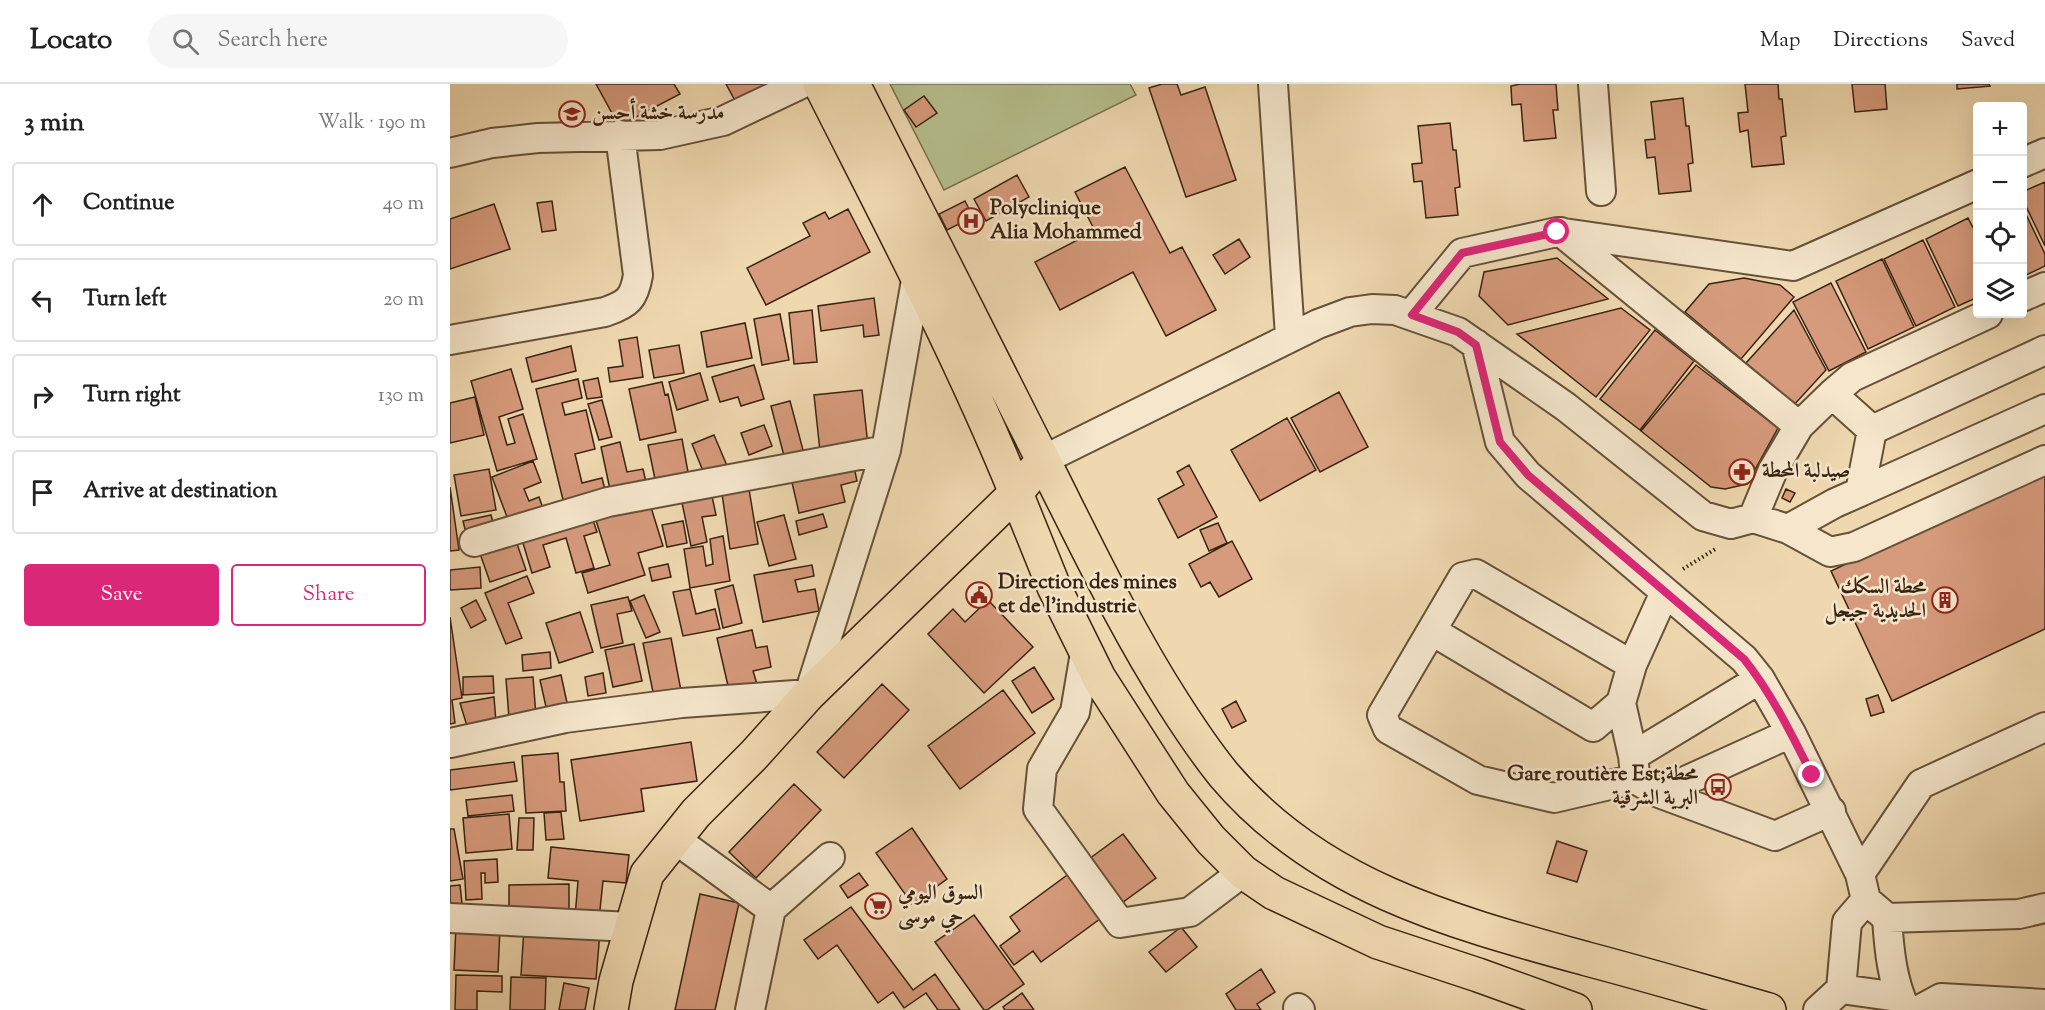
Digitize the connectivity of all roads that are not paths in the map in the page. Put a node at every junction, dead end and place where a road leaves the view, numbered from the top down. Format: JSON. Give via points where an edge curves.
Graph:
{"nodes":[{"id":1,"x":801,"y":84,"type":"edge"},
{"id":2,"x":820,"y":84,"type":"edge"},
{"id":3,"x":853,"y":84,"type":"edge"},
{"id":4,"x":1273,"y":84,"type":"edge"},
{"id":5,"x":1593,"y":84,"type":"edge"},
{"id":6,"x":620,"y":135,"type":"junction"},
{"id":7,"x":450,"y":153,"type":"edge"},
{"id":8,"x":2045,"y":153,"type":"edge"},
{"id":9,"x":2027,"y":161,"type":"edge"},
{"id":10,"x":1973,"y":186,"type":"edge"},
{"id":11,"x":1601,"y":191,"type":"dead end"},
{"id":12,"x":1561,"y":232,"type":"junction"},
{"id":13,"x":917,"y":275,"type":"junction"},
{"id":14,"x":2045,"y":287,"type":"edge"},
{"id":15,"x":2027,"y":295,"type":"edge"},
{"id":16,"x":1412,"y":315,"type":"junction"},
{"id":17,"x":1979,"y":318,"type":"edge"},
{"id":18,"x":1290,"y":336,"type":"junction"},
{"id":19,"x":450,"y":340,"type":"edge"},
{"id":20,"x":2045,"y":350,"type":"edge"},
{"id":21,"x":1497,"y":373,"type":"junction"},
{"id":22,"x":1832,"y":394,"type":"junction"},
{"id":23,"x":2045,"y":409,"type":"edge"},
{"id":24,"x":1799,"y":426,"type":"junction"},
{"id":25,"x":1872,"y":430,"type":"junction"},
{"id":26,"x":886,"y":450,"type":"junction"},
{"id":27,"x":1043,"y":460,"type":"junction"},
{"id":28,"x":2045,"y":460,"type":"edge"},
{"id":29,"x":1860,"y":492,"type":"junction"},
{"id":30,"x":1016,"y":493,"type":"junction"},
{"id":31,"x":1753,"y":518,"type":"junction"},
{"id":32,"x":1788,"y":529,"type":"junction"},
{"id":33,"x":474,"y":542,"type":"dead end"},
{"id":34,"x":1671,"y":582,"type":"junction"},
{"id":35,"x":1431,"y":631,"type":"junction"},
{"id":36,"x":1085,"y":653,"type":"junction"},
{"id":37,"x":1632,"y":665,"type":"junction"},
{"id":38,"x":1760,"y":679,"type":"junction"},
{"id":39,"x":809,"y":694,"type":"junction"},
{"id":40,"x":1621,"y":703,"type":"junction"},
{"id":41,"x":2045,"y":727,"type":"edge"},
{"id":42,"x":1791,"y":733,"type":"junction"},
{"id":43,"x":450,"y":743,"type":"edge"},
{"id":44,"x":1634,"y":767,"type":"junction"},
{"id":45,"x":1659,"y":793,"type":"junction"},
{"id":46,"x":1831,"y":812,"type":"junction"},
{"id":47,"x":675,"y":839,"type":"junction"},
{"id":48,"x":830,"y":857,"type":"dead end"},
{"id":49,"x":1243,"y":872,"type":"junction"},
{"id":50,"x":1871,"y":897,"type":"junction"},
{"id":51,"x":2045,"y":908,"type":"edge"},
{"id":52,"x":771,"y":909,"type":"junction"},
{"id":53,"x":450,"y":918,"type":"edge"},
{"id":54,"x":631,"y":927,"type":"junction"},
{"id":55,"x":1841,"y":989,"type":"junction"},
{"id":56,"x":2045,"y":1004,"type":"edge"},
{"id":57,"x":1908,"y":1005,"type":"edge"},
{"id":58,"x":610,"y":1010,"type":"edge"},
{"id":59,"x":750,"y":1010,"type":"edge"},
{"id":60,"x":1575,"y":1010,"type":"edge"},
{"id":61,"x":1769,"y":1010,"type":"edge"},
{"id":62,"x":1818,"y":1010,"type":"edge"}],
"edges":[{"from":1,"to":6,"type":"street","via":[[723,121],[660,135]]},
{"from":2,"to":13,"type":"main road"},
{"from":3,"to":27,"type":"main road"},
{"from":4,"to":18,"type":"street"},
{"from":5,"to":11,"type":"street"},
{"from":6,"to":7,"type":"street","via":[[492,142]]},
{"from":6,"to":19,"type":"street","via":[[638,275],[630,299],[605,312]]},
{"from":8,"to":9,"type":"street"},
{"from":10,"to":12,"type":"street","via":[[1794,266]]},
{"from":12,"to":16,"type":"street","via":[[1462,253]]},
{"from":12,"to":24,"type":"street"},
{"from":13,"to":26,"type":"street"},
{"from":13,"to":30,"type":"main road"},
{"from":14,"to":15,"type":"street"},
{"from":16,"to":18,"type":"street","via":[[1395,310],[1350,312]]},
{"from":16,"to":21,"type":"street","via":[[1458,332],[1476,345]]},
{"from":17,"to":22,"type":"street","via":[[1852,377]]},
{"from":18,"to":27,"type":"street"},
{"from":20,"to":25,"type":"street"},
{"from":21,"to":31,"type":"street","via":[[1566,407],[1702,516],[1731,524]]},
{"from":21,"to":34,"type":"street","via":[[1500,442],[1528,475]]},
{"from":22,"to":24,"type":"street"},
{"from":22,"to":25,"type":"street"},
{"from":23,"to":29,"type":"street"},
{"from":24,"to":31,"type":"street","via":[[1773,470]]},
{"from":25,"to":29,"type":"street"},
{"from":26,"to":33,"type":"street","via":[[608,502]]},
{"from":26,"to":39,"type":"street"},
{"from":27,"to":30,"type":"main road"},
{"from":27,"to":61,"type":"main road","via":[[1119,611],[1190,729],[1231,782],[1290,839],[1357,880],[1430,912]]},
{"from":28,"to":32,"type":"street","via":[[1854,547],[1830,552]]},
{"from":29,"to":32,"type":"street"},
{"from":30,"to":36,"type":"main road"},
{"from":30,"to":39,"type":"main road"},
{"from":31,"to":32,"type":"street"},
{"from":34,"to":37,"type":"street"},
{"from":34,"to":38,"type":"street"},
{"from":35,"to":37,"type":"street","via":[[1463,577],[1476,574]]},
{"from":35,"to":40,"type":"street","via":[[1593,727]]},
{"from":35,"to":44,"type":"street","via":[[1382,715],[1388,729],[1478,780],[1554,798]]},
{"from":36,"to":49,"type":"main road","via":[[1173,793]]},
{"from":36,"to":49,"type":"street","via":[[1075,712],[1042,769],[1038,809],[1072,857],[1120,923],[1190,912]]},
{"from":37,"to":40,"type":"street"},
{"from":38,"to":42,"type":"street"},
{"from":38,"to":44,"type":"street"},
{"from":39,"to":43,"type":"street","via":[[682,703],[565,718]]},
{"from":39,"to":47,"type":"main road"},
{"from":40,"to":44,"type":"street"},
{"from":41,"to":50,"type":"street","via":[[1921,784]]},
{"from":42,"to":45,"type":"street"},
{"from":42,"to":46,"type":"street"},
{"from":44,"to":45,"type":"street"},
{"from":45,"to":46,"type":"street","via":[[1775,836]]},
{"from":46,"to":50,"type":"street"},
{"from":47,"to":52,"type":"street"},
{"from":47,"to":54,"type":"main road","via":[[647,874]]},
{"from":48,"to":52,"type":"street"},
{"from":49,"to":60,"type":"main road","via":[[1274,893],[1378,942]]},
{"from":50,"to":51,"type":"street","via":[[2019,914]]},
{"from":50,"to":55,"type":"street","via":[[1847,922]]},
{"from":50,"to":57,"type":"street"},
{"from":52,"to":59,"type":"street"},
{"from":53,"to":54,"type":"street"},
{"from":54,"to":58,"type":"main road"},
{"from":55,"to":57,"type":"street"},
{"from":55,"to":62,"type":"street"},
{"from":56,"to":57,"type":"street","via":[[1941,998]]}]}
